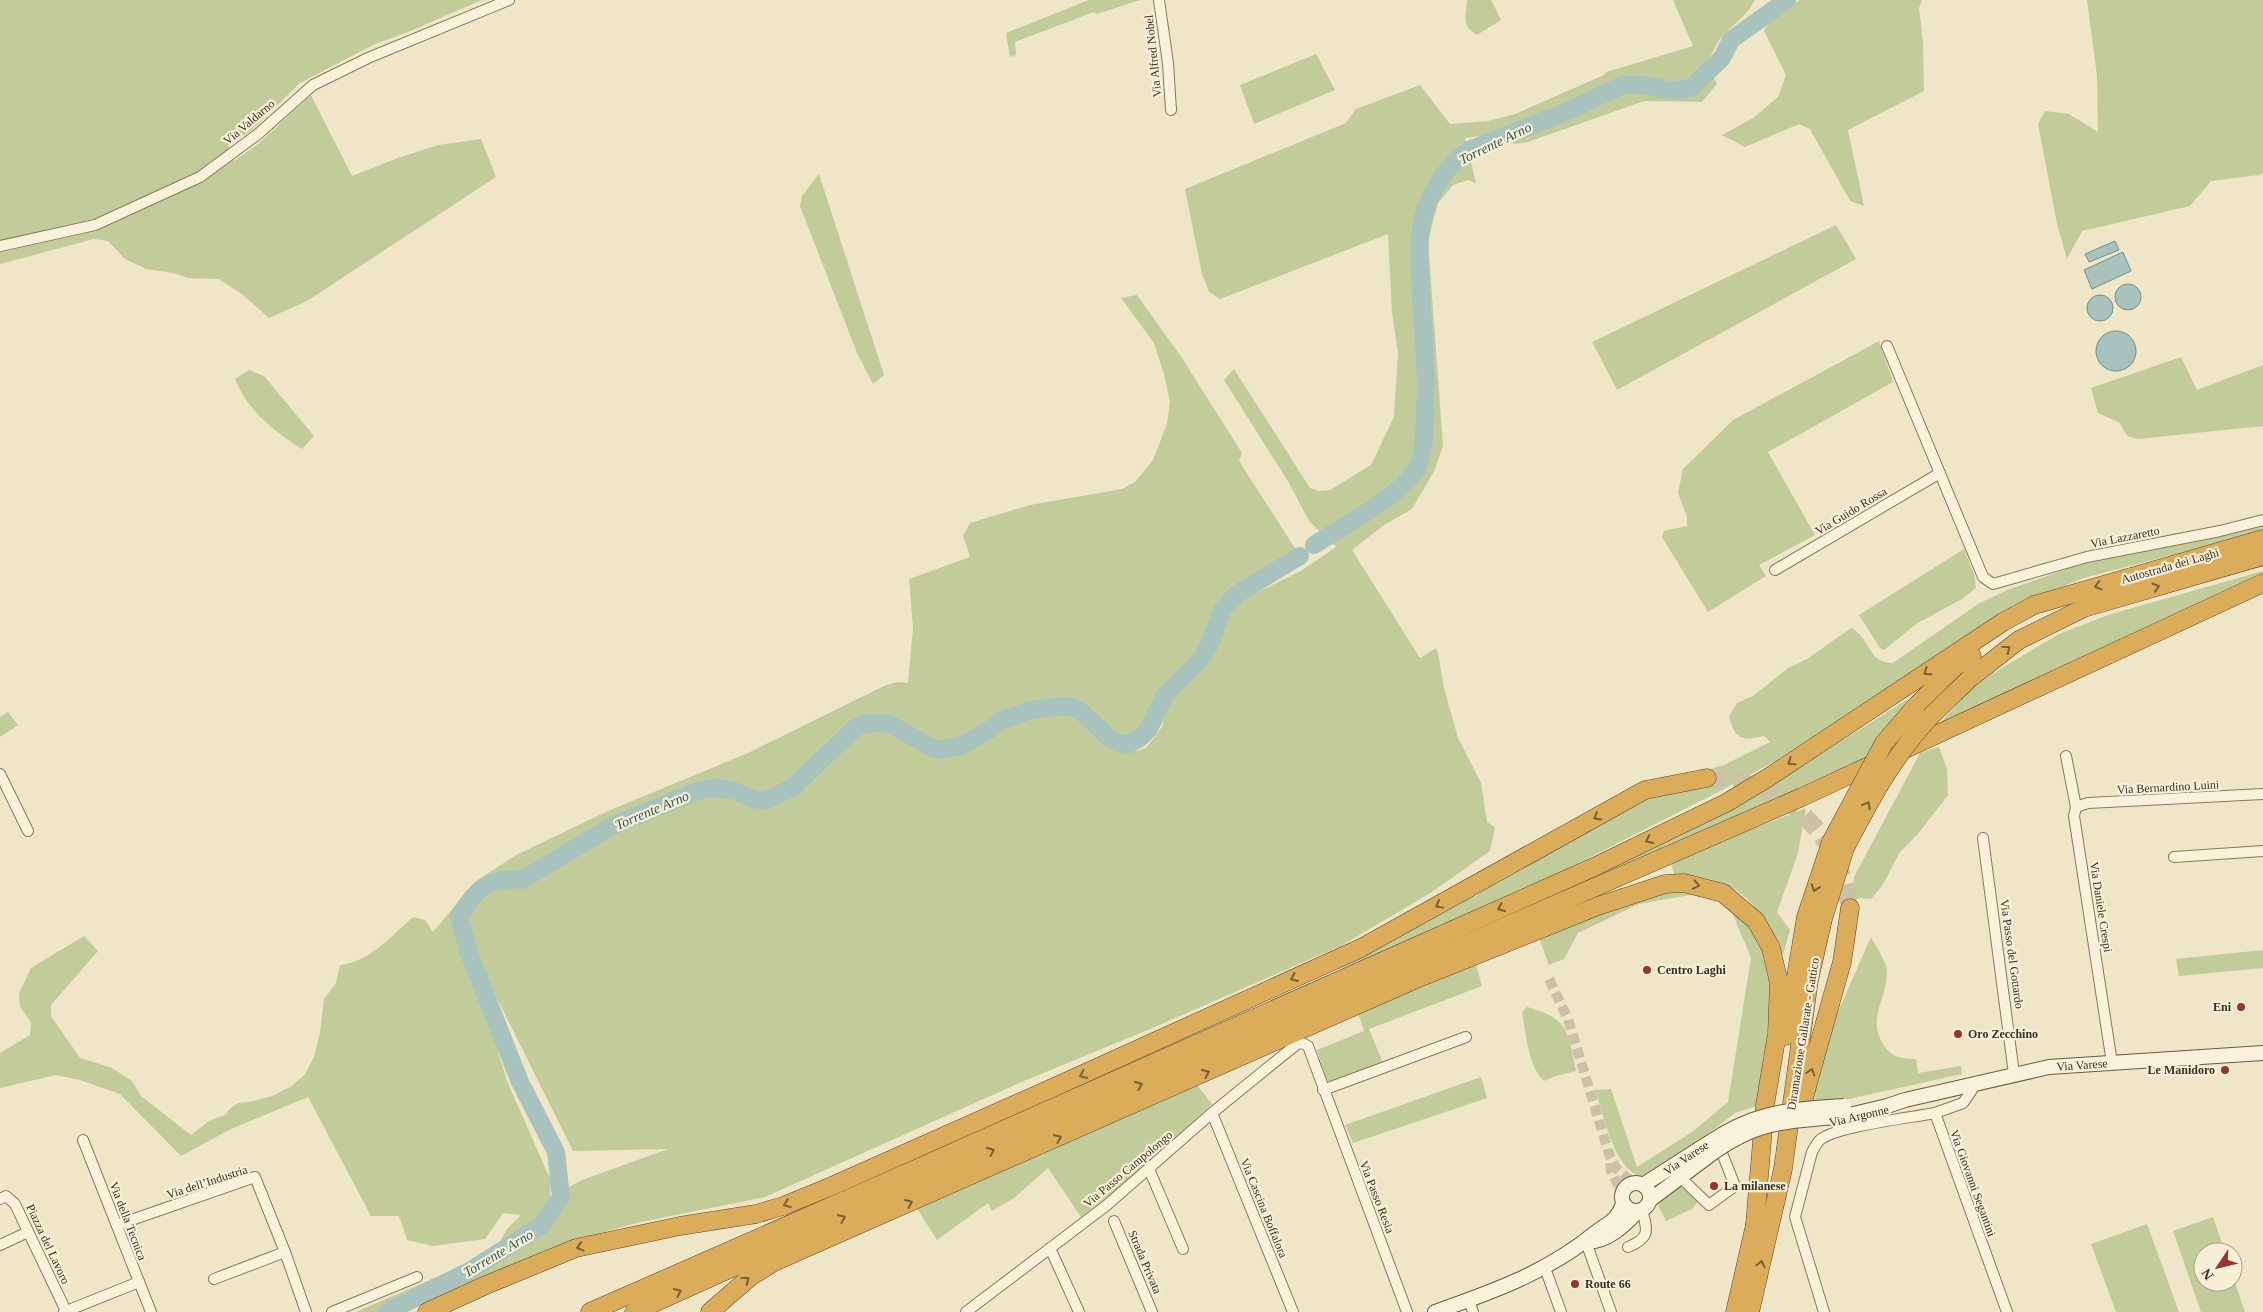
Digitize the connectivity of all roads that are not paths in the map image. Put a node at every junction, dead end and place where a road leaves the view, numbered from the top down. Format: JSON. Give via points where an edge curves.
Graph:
{"nodes":[{"id":1,"x":509,"y":0,"type":"edge"},
{"id":2,"x":1159,"y":0,"type":"edge"},
{"id":3,"x":1170,"y":110,"type":"dead end"},
{"id":4,"x":0,"y":246,"type":"edge"},
{"id":5,"x":1887,"y":346,"type":"dead end"},
{"id":6,"x":1940,"y":473,"type":"junction"},
{"id":7,"x":2263,"y":520,"type":"edge"},
{"id":8,"x":2263,"y":539,"type":"edge"},
{"id":9,"x":2263,"y":556,"type":"edge"},
{"id":10,"x":1775,"y":570,"type":"dead end"},
{"id":11,"x":2263,"y":584,"type":"edge"},
{"id":12,"x":2077,"y":592,"type":"junction"},
{"id":13,"x":2066,"y":756,"type":"dead end"},
{"id":14,"x":0,"y":774,"type":"edge"},
{"id":15,"x":1707,"y":778,"type":"tunnel mouth"},
{"id":16,"x":2263,"y":794,"type":"edge"},
{"id":17,"x":2076,"y":808,"type":"junction"},
{"id":18,"x":28,"y":831,"type":"dead end"},
{"id":19,"x":1983,"y":838,"type":"dead end"},
{"id":20,"x":1838,"y":845,"type":"junction"},
{"id":21,"x":2263,"y":851,"type":"edge"},
{"id":22,"x":2174,"y":857,"type":"dead end"},
{"id":23,"x":1850,"y":908,"type":"tunnel mouth"},
{"id":24,"x":1466,"y":1037,"type":"dead end"},
{"id":25,"x":1302,"y":1043,"type":"joint"},
{"id":26,"x":2263,"y":1053,"type":"edge"},
{"id":27,"x":2112,"y":1063,"type":"junction"},
{"id":28,"x":2014,"y":1074,"type":"junction"},
{"id":29,"x":1976,"y":1084,"type":"junction"},
{"id":30,"x":1323,"y":1090,"type":"junction"},
{"id":31,"x":1212,"y":1113,"type":"junction"},
{"id":32,"x":1935,"y":1113,"type":"junction"},
{"id":33,"x":83,"y":1140,"type":"dead end"},
{"id":34,"x":1714,"y":1148,"type":"junction"},
{"id":35,"x":1149,"y":1169,"type":"junction"},
{"id":36,"x":1783,"y":1169,"type":"junction"},
{"id":37,"x":1680,"y":1177,"type":"junction"},
{"id":38,"x":1643,"y":1185,"type":"junction"},
{"id":39,"x":0,"y":1199,"type":"edge"},
{"id":40,"x":1623,"y":1204,"type":"junction"},
{"id":41,"x":1644,"y":1207,"type":"junction"},
{"id":42,"x":1114,"y":1221,"type":"dead end"},
{"id":43,"x":117,"y":1225,"type":"junction"},
{"id":44,"x":28,"y":1232,"type":"junction"},
{"id":45,"x":1754,"y":1236,"type":"junction"},
{"id":46,"x":1586,"y":1242,"type":"junction"},
{"id":47,"x":0,"y":1245,"type":"edge"},
{"id":48,"x":1628,"y":1247,"type":"dead end"},
{"id":49,"x":1050,"y":1248,"type":"junction"},
{"id":50,"x":1182,"y":1249,"type":"dead end"},
{"id":51,"x":285,"y":1252,"type":"junction"},
{"id":52,"x":1545,"y":1268,"type":"junction"},
{"id":53,"x":417,"y":1277,"type":"dead end"},
{"id":54,"x":214,"y":1279,"type":"dead end"},
{"id":55,"x":139,"y":1282,"type":"junction"},
{"id":56,"x":1471,"y":1306,"type":"edge"},
{"id":57,"x":65,"y":1312,"type":"edge"},
{"id":58,"x":151,"y":1312,"type":"edge"},
{"id":59,"x":306,"y":1312,"type":"edge"},
{"id":60,"x":332,"y":1312,"type":"edge"},
{"id":61,"x":427,"y":1312,"type":"edge"},
{"id":62,"x":590,"y":1312,"type":"edge"},
{"id":63,"x":634,"y":1312,"type":"edge"},
{"id":64,"x":710,"y":1312,"type":"edge"},
{"id":65,"x":966,"y":1312,"type":"edge"},
{"id":66,"x":1079,"y":1312,"type":"edge"},
{"id":67,"x":1152,"y":1312,"type":"edge"},
{"id":68,"x":1293,"y":1312,"type":"edge"},
{"id":69,"x":1407,"y":1312,"type":"edge"},
{"id":70,"x":1435,"y":1312,"type":"edge"},
{"id":71,"x":1561,"y":1312,"type":"edge"},
{"id":72,"x":1611,"y":1312,"type":"edge"},
{"id":73,"x":1735,"y":1312,"type":"edge"},
{"id":74,"x":1750,"y":1312,"type":"edge"},
{"id":75,"x":1824,"y":1312,"type":"edge"},
{"id":76,"x":2006,"y":1312,"type":"edge"}],
"edges":[{"from":1,"to":4,"type":"street","name":"Via Valdarno","via":[[339,70],[312,86],[258,134],[200,177],[95,225]]},
{"from":2,"to":3,"type":"street","name":"Via Alfred Nobel","via":[[1168,63]]},
{"from":5,"to":6,"type":"street"},
{"from":6,"to":7,"type":"street","name":"Via Lazzaretto","via":[[1983,577],[1993,584],[2087,556]]},
{"from":6,"to":10,"type":"street","name":"Via Guido Rossa"},
{"from":8,"to":12,"type":"highway","name":"Autostrada dei Laghi","one_way":true},
{"from":20,"to":9,"type":"highway","name":"Diramazione Gallarate - Gattico","one_way":true,"bridge":true,"via":[[1902,751],[1930,717],[1969,679],[2019,640],[2084,608]]},
{"from":63,"to":11,"type":"highway","one_way":true,"via":[[1040,1129],[1802,797]]},
{"from":12,"to":20,"type":"highway","name":"Diramazione Gallarate - Gattico","bridge":true,"via":[[1954,668],[1916,706],[1884,743]]},
{"from":12,"to":62,"type":"highway","one_way":true,"via":[[2034,605],[2003,622],[1726,803],[1594,867]]},
{"from":13,"to":17,"type":"street","name":"Via Daniele Crespi"},
{"from":14,"to":18,"type":"street"},
{"from":15,"to":61,"type":"highway","one_way":true,"via":[[1644,790],[1360,948],[832,1186],[756,1214],[576,1248]]},
{"from":16,"to":17,"type":"street","name":"Via Bernardino Luini","via":[[2088,803]]},
{"from":17,"to":27,"type":"street","name":"Via Daniele Crespi","via":[[2074,816]]},
{"from":19,"to":28,"type":"street","name":"Via Passo del Gottardo"},
{"from":20,"to":36,"type":"highway","name":"Diramazione Gallarate - Gattico","via":[[1809,980]]},
{"from":20,"to":45,"type":"highway","name":"Diramazione Gallarate - Gattico","one_way":true,"via":[[1806,917]]},
{"from":21,"to":22,"type":"street"},
{"from":36,"to":23,"type":"highway","one_way":true,"via":[[1838,978]]},
{"from":24,"to":30,"type":"street"},
{"from":25,"to":30,"type":"street","name":"Via Passo Resia","via":[[1308,1046]]},
{"from":25,"to":31,"type":"street","name":"Via Passo Campolongo"},
{"from":26,"to":27,"type":"main road","name":"Via Varese"},
{"from":27,"to":28,"type":"main road","name":"Via Varese","via":[[2069,1065]]},
{"from":28,"to":29,"type":"main road","name":"Via Varese"},
{"from":29,"to":32,"type":"street","via":[[1964,1103]]},
{"from":29,"to":34,"type":"main road","name":"Via Varese","bridge":true,"via":[[1905,1100],[1887,1098],[1844,1111],[1777,1112],[1756,1117],[1727,1130]]},
{"from":30,"to":69,"type":"street","name":"Via Passo Resia"},
{"from":31,"to":35,"type":"street","name":"Via Passo Campolongo"},
{"from":31,"to":68,"type":"street","name":"Via Cascina Boffalora"},
{"from":32,"to":75,"type":"street","name":"Via Argonne","via":[[1830,1134],[1816,1144],[1795,1217]]},
{"from":32,"to":76,"type":"street","name":"Via Giovanni Segantini"},
{"from":33,"to":43,"type":"street","name":"Via della Tecnica"},
{"from":34,"to":37,"type":"main road","name":"Via Varese"},
{"from":34,"to":37,"type":"street","via":[[1736,1186],[1709,1206]]},
{"from":34,"to":38,"type":"main road","name":"Via Varese"},
{"from":35,"to":49,"type":"street","name":"Via Passo Campolongo"},
{"from":35,"to":50,"type":"street"},
{"from":74,"to":36,"type":"highway","name":"Diramazione Gallarate - Gattico","one_way":true},
{"from":37,"to":41,"type":"main road","name":"Via Varese"},
{"from":38,"to":40,"type":"main road","via":[[1636,1183],[1626,1187]]},
{"from":38,"to":41,"type":"main road","via":[[1648,1190]]},
{"from":39,"to":44,"type":"street","name":"Piazza del Lavoro","via":[[6,1196],[15,1204]]},
{"from":40,"to":41,"type":"main road","via":[[1631,1210]]},
{"from":40,"to":46,"type":"main road","name":"Via Varese","via":[[1614,1221]]},
{"from":41,"to":46,"type":"main road","name":"Via Varese","via":[[1601,1241]]},
{"from":41,"to":48,"type":"street","via":[[1646,1233],[1640,1243]]},
{"from":42,"to":67,"type":"street","name":"Strada Privata"},
{"from":43,"to":51,"type":"street","name":"Via dell’Industria","via":[[255,1178]]},
{"from":43,"to":55,"type":"street","name":"Via della Tecnica"},
{"from":44,"to":47,"type":"street"},
{"from":44,"to":57,"type":"street","name":"Piazza del Lavoro"},
{"from":64,"to":45,"type":"highway","one_way":true,"via":[[742,1283],[774,1262],[1414,980],[1598,906],[1665,884],[1696,885],[1723,893],[1756,921],[1771,948],[1779,983],[1777,1034],[1765,1105]]},
{"from":45,"to":73,"type":"highway","name":"Diramazione Gallarate - Gattico"},
{"from":46,"to":52,"type":"main road","name":"Via Varese"},
{"from":46,"to":72,"type":"street"},
{"from":49,"to":65,"type":"street","name":"Via Passo Campolongo"},
{"from":49,"to":66,"type":"street"},
{"from":51,"to":54,"type":"street"},
{"from":51,"to":59,"type":"street","name":"Via dell’Industria"},
{"from":52,"to":56,"type":"main road","name":"Via Varese"},
{"from":52,"to":71,"type":"street"},
{"from":53,"to":60,"type":"street"},
{"from":55,"to":57,"type":"street","name":"Piazza del Lavoro"},
{"from":55,"to":58,"type":"street","name":"Via della Tecnica"},
{"from":56,"to":70,"type":"main road","name":"Via Varese"}]}
